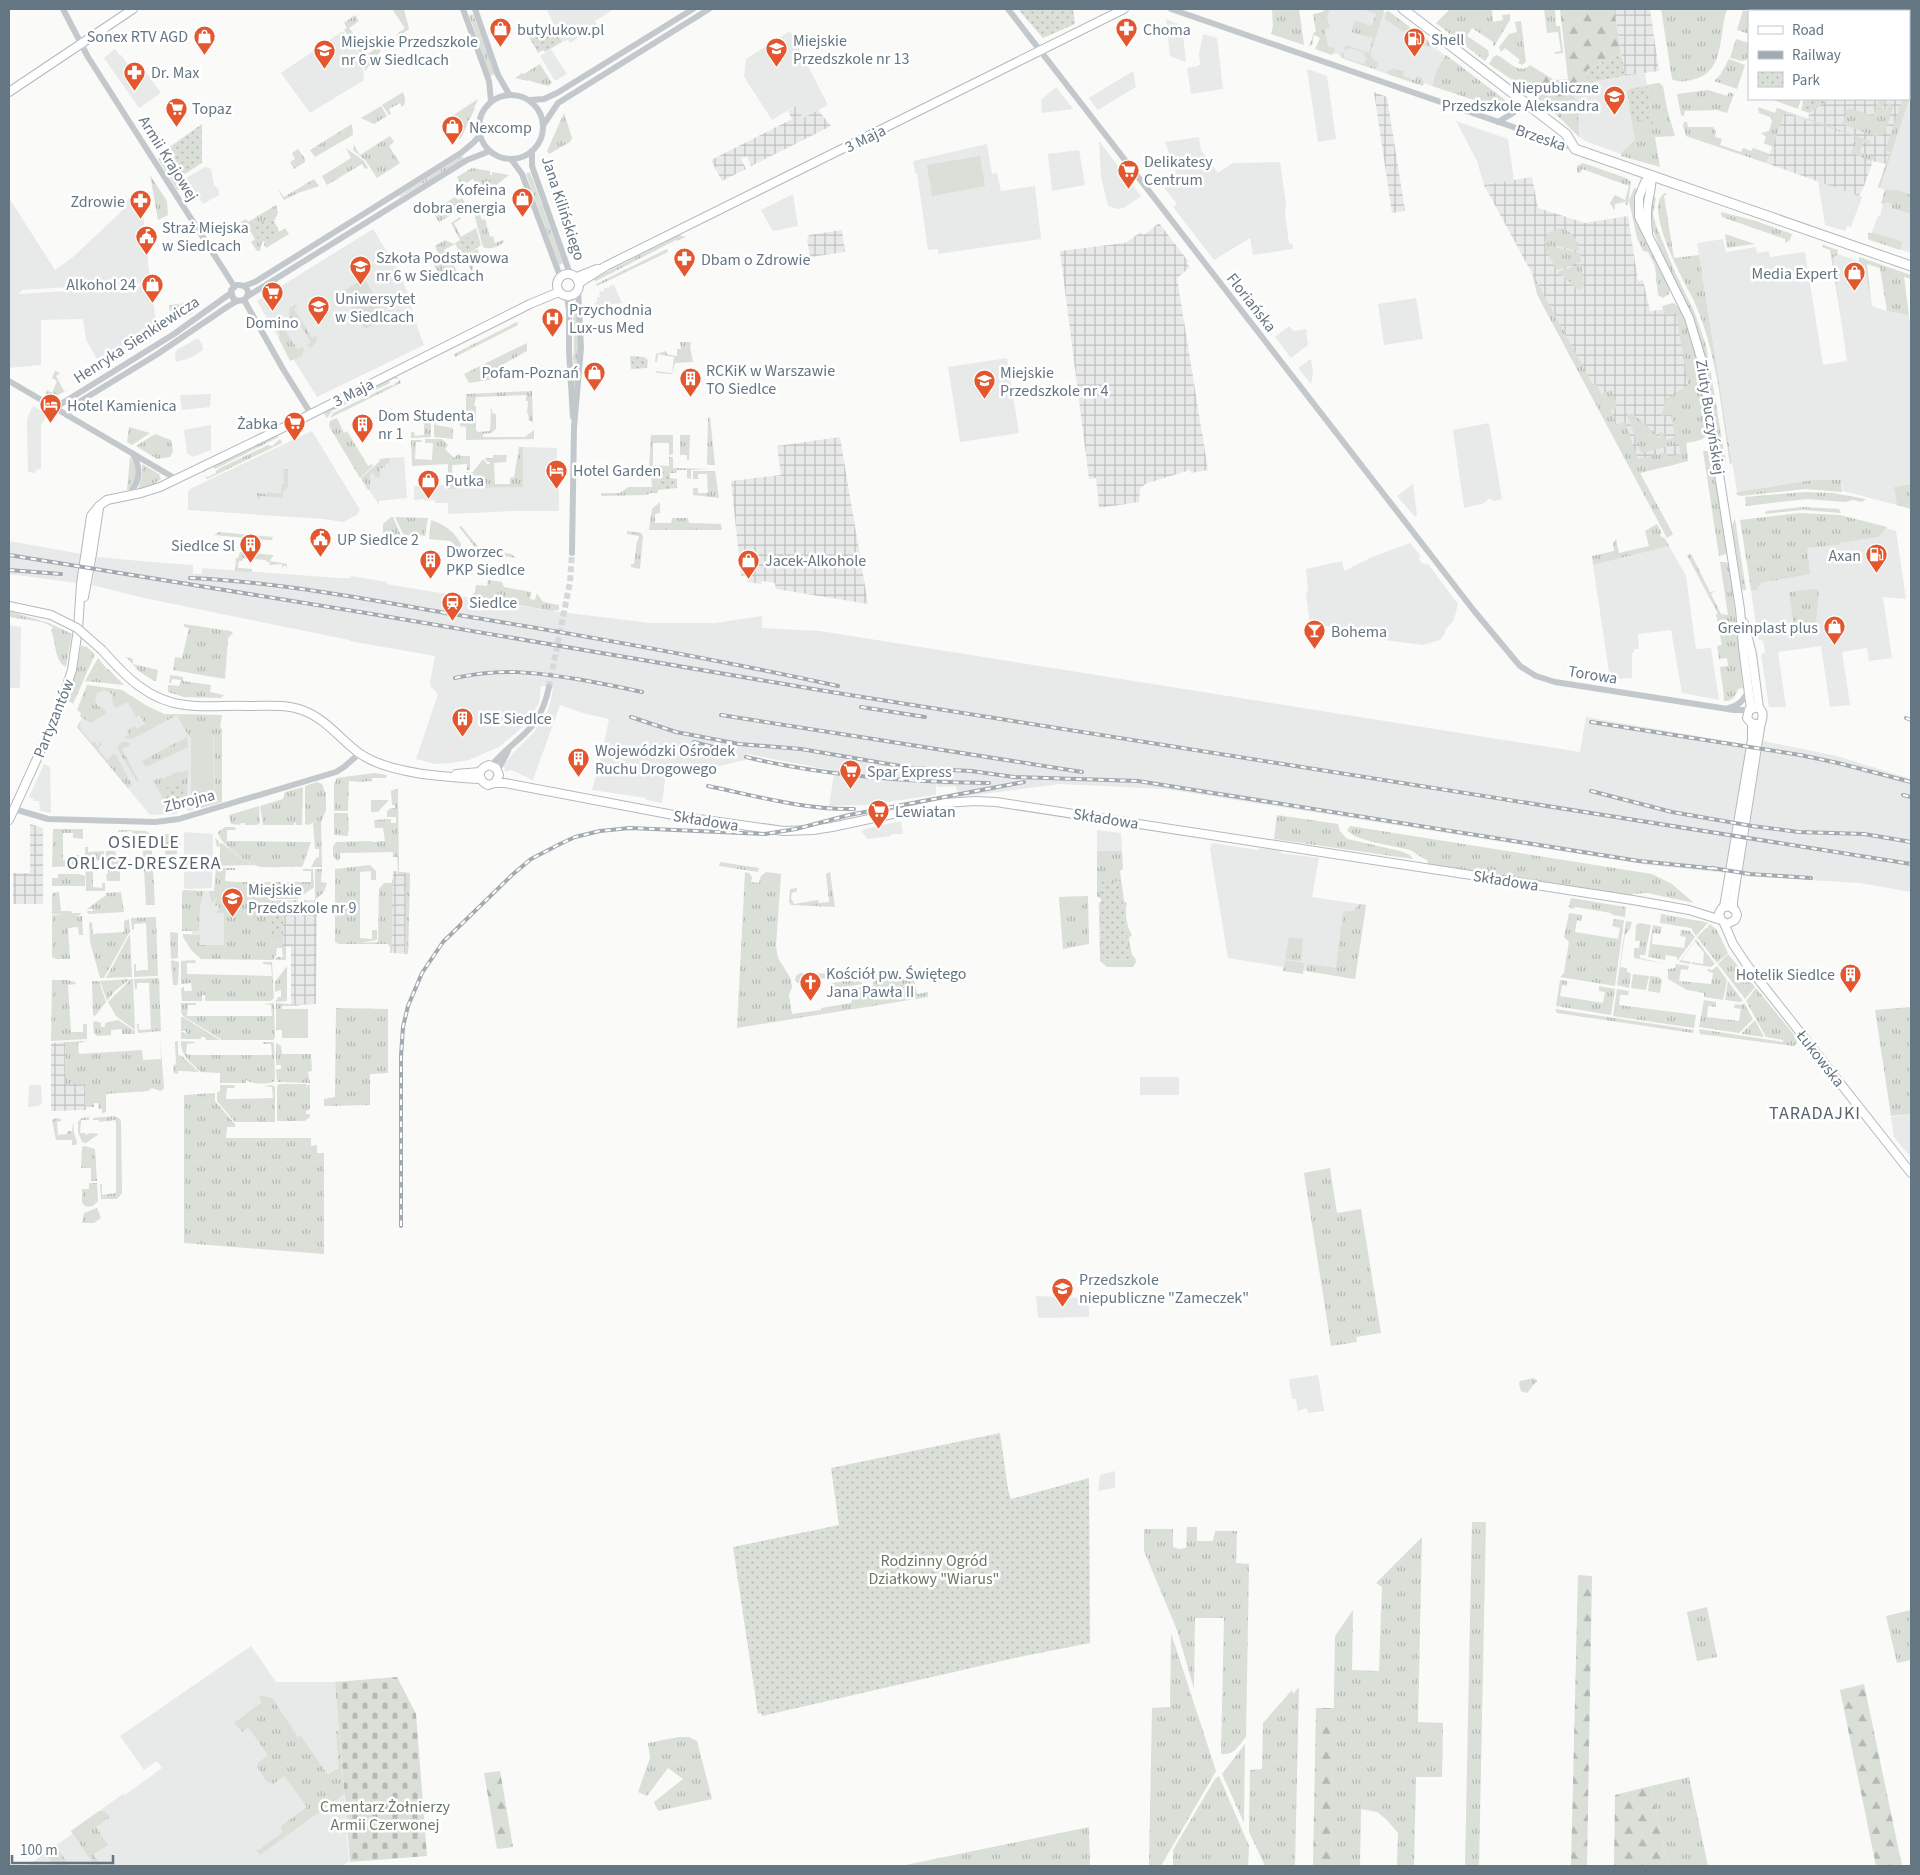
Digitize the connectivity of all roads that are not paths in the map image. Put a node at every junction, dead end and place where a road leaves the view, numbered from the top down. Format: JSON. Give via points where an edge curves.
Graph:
{"nodes":[{"id":1,"x":63,"y":9,"type":"edge"},
{"id":2,"x":133,"y":9,"type":"edge"},
{"id":3,"x":463,"y":9,"type":"edge"},
{"id":4,"x":475,"y":9,"type":"edge"},
{"id":5,"x":693,"y":9,"type":"edge"},
{"id":6,"x":709,"y":9,"type":"edge"},
{"id":7,"x":1008,"y":9,"type":"edge"},
{"id":8,"x":1115,"y":9,"type":"edge"},
{"id":9,"x":1124,"y":9,"type":"edge"},
{"id":10,"x":1171,"y":9,"type":"edge"},
{"id":11,"x":1183,"y":9,"type":"edge"},
{"id":12,"x":1404,"y":9,"type":"edge"},
{"id":13,"x":1189,"y":15,"type":"junction"},
{"id":14,"x":1110,"y":16,"type":"junction"},
{"id":15,"x":82,"y":44,"type":"junction"},
{"id":16,"x":1041,"y":51,"type":"junction"},
{"id":17,"x":9,"y":92,"type":"edge"},
{"id":18,"x":509,"y":94,"type":"junction"},
{"id":19,"x":1515,"y":94,"type":"junction"},
{"id":20,"x":530,"y":100,"type":"junction"},
{"id":21,"x":491,"y":101,"type":"junction"},
{"id":22,"x":1498,"y":122,"type":"junction"},
{"id":23,"x":544,"y":124,"type":"junction"},
{"id":24,"x":480,"y":135,"type":"junction"},
{"id":25,"x":1575,"y":149,"type":"junction"},
{"id":26,"x":490,"y":151,"type":"junction"},
{"id":27,"x":532,"y":151,"type":"junction"},
{"id":28,"x":511,"y":159,"type":"junction"},
{"id":29,"x":1652,"y":175,"type":"junction"},
{"id":30,"x":361,"y":215,"type":"junction"},
{"id":31,"x":366,"y":224,"type":"junction"},
{"id":32,"x":318,"y":242,"type":"junction"},
{"id":33,"x":323,"y":250,"type":"junction"},
{"id":34,"x":1911,"y":266,"type":"edge"},
{"id":35,"x":560,"y":276,"type":"junction"},
{"id":36,"x":576,"y":281,"type":"junction"},
{"id":37,"x":244,"y":286,"type":"junction"},
{"id":38,"x":233,"y":290,"type":"junction"},
{"id":39,"x":561,"y":291,"type":"junction"},
{"id":40,"x":243,"y":299,"type":"junction"},
{"id":41,"x":124,"y":364,"type":"junction"},
{"id":42,"x":128,"y":371,"type":"junction"},
{"id":43,"x":9,"y":381,"type":"edge"},
{"id":44,"x":57,"y":409,"type":"junction"},
{"id":45,"x":311,"y":414,"type":"junction"},
{"id":46,"x":67,"y":415,"type":"junction"},
{"id":47,"x":574,"y":427,"type":"junction"},
{"id":48,"x":132,"y":453,"type":"junction"},
{"id":49,"x":176,"y":479,"type":"junction"},
{"id":50,"x":128,"y":495,"type":"junction"},
{"id":51,"x":99,"y":506,"type":"joint"},
{"id":52,"x":572,"y":553,"type":"tunnel mouth"},
{"id":53,"x":9,"y":606,"type":"edge"},
{"id":54,"x":1740,"y":609,"type":"junction"},
{"id":55,"x":1475,"y":612,"type":"joint"},
{"id":56,"x":549,"y":687,"type":"tunnel mouth"},
{"id":57,"x":1748,"y":692,"type":"junction"},
{"id":58,"x":1726,"y":709,"type":"junction"},
{"id":59,"x":1753,"y":709,"type":"junction"},
{"id":60,"x":1734,"y":710,"type":"junction"},
{"id":61,"x":1750,"y":722,"type":"junction"},
{"id":62,"x":1761,"y":722,"type":"junction"},
{"id":63,"x":360,"y":753,"type":"junction"},
{"id":64,"x":496,"y":770,"type":"junction"},
{"id":65,"x":480,"y":776,"type":"junction"},
{"id":66,"x":495,"y":783,"type":"junction"},
{"id":67,"x":523,"y":786,"type":"junction"},
{"id":68,"x":14,"y":809,"type":"junction"},
{"id":69,"x":9,"y":820,"type":"edge"},
{"id":70,"x":1734,"y":908,"type":"junction"},
{"id":71,"x":1722,"y":909,"type":"junction"},
{"id":72,"x":1689,"y":910,"type":"junction"},
{"id":73,"x":1725,"y":922,"type":"junction"},
{"id":74,"x":1911,"y":1173,"type":"edge"}],
"edges":[{"from":1,"to":15,"type":"street","name":"Armii Krajowej"},
{"from":2,"to":15,"type":"main road"},
{"from":3,"to":21,"type":"street","via":[[489,81]]},
{"from":4,"to":18,"type":"street","via":[[498,75]]},
{"from":5,"to":20,"type":"street","via":[[557,93],[544,99]]},
{"from":6,"to":23,"type":"street","via":[[558,103]]},
{"from":7,"to":16,"type":"street","name":"Floriańska"},
{"from":8,"to":14,"type":"street"},
{"from":9,"to":14,"type":"main road","name":"3 Maja"},
{"from":10,"to":13,"type":"street","name":"Brzeska"},
{"from":11,"to":13,"type":"street"},
{"from":12,"to":19,"type":"main road"},
{"from":13,"to":22,"type":"street","name":"Brzeska"},
{"from":14,"to":16,"type":"main road","name":"3 Maja"},
{"from":15,"to":17,"type":"main road"},
{"from":15,"to":38,"type":"street","name":"Armii Krajowej"},
{"from":16,"to":36,"type":"main road","name":"3 Maja"},
{"from":16,"to":55,"type":"street","name":"Floriańska"},
{"from":18,"to":20,"type":"street"},
{"from":18,"to":21,"type":"street"},
{"from":19,"to":22,"type":"street","via":[[1513,113]]},
{"from":19,"to":25,"type":"main road","via":[[1566,134]]},
{"from":20,"to":23,"type":"street","via":[[539,110]]},
{"from":21,"to":24,"type":"street","via":[[480,116]]},
{"from":22,"to":25,"type":"street","name":"Brzeska"},
{"from":23,"to":27,"type":"street","via":[[541,139]]},
{"from":24,"to":26,"type":"street"},
{"from":24,"to":30,"type":"street","via":[[461,153]]},
{"from":25,"to":29,"type":"main road","name":"Brzeska"},
{"from":26,"to":28,"type":"street"},
{"from":26,"to":31,"type":"street","name":"Henryka Sienkiewicza","via":[[461,164]]},
{"from":27,"to":28,"type":"street"},
{"from":27,"to":36,"type":"street","name":"Jana Kilińskiego","via":[[532,166]]},
{"from":28,"to":35,"type":"street","name":"Jana Kilińskiego","via":[[522,174]]},
{"from":29,"to":34,"type":"main road","name":"Brzeska"},
{"from":29,"to":54,"type":"main road","name":"Ziuty Buczyńskiej","via":[[1642,188],[1639,217],[1688,318],[1701,358]]},
{"from":30,"to":31,"type":"street"},
{"from":30,"to":32,"type":"street"},
{"from":31,"to":33,"type":"street","name":"Henryka Sienkiewicza"},
{"from":32,"to":33,"type":"street"},
{"from":32,"to":37,"type":"street"},
{"from":33,"to":40,"type":"street","name":"Henryka Sienkiewicza"},
{"from":35,"to":36,"type":"main road"},
{"from":35,"to":39,"type":"main road"},
{"from":36,"to":39,"type":"main road","name":"3 Maja","via":[[573,295]]},
{"from":36,"to":47,"type":"street","name":"Jana Kilińskiego","via":[[582,348]]},
{"from":37,"to":38,"type":"street","via":[[239,284]]},
{"from":37,"to":40,"type":"street","via":[[247,289]]},
{"from":38,"to":40,"type":"street","via":[[233,298]]},
{"from":38,"to":41,"type":"street","name":"Henryka Sienkiewicza","via":[[174,334]]},
{"from":39,"to":45,"type":"main road","name":"3 Maja"},
{"from":39,"to":47,"type":"street","name":"Jana Kilińskiego","via":[[570,310]]},
{"from":40,"to":42,"type":"street","name":"Henryka Sienkiewicza"},
{"from":40,"to":45,"type":"street"},
{"from":41,"to":42,"type":"street"},
{"from":41,"to":44,"type":"street","name":"Henryka Sienkiewicza"},
{"from":42,"to":46,"type":"street","name":"Henryka Sienkiewicza","via":[[74,405]]},
{"from":43,"to":44,"type":"street"},
{"from":44,"to":46,"type":"street"},
{"from":45,"to":49,"type":"main road","name":"3 Maja"},
{"from":46,"to":48,"type":"street"},
{"from":47,"to":52,"type":"street","name":"Jana Kilińskiego"},
{"from":48,"to":49,"type":"street"},
{"from":48,"to":50,"type":"street","via":[[140,473]]},
{"from":49,"to":50,"type":"main road","name":"3 Maja"},
{"from":50,"to":51,"type":"main road","name":"3 Maja"},
{"from":51,"to":68,"type":"main road","name":"Partyzantów","via":[[80,611],[76,656],[69,681]]},
{"from":53,"to":63,"type":"main road","bridge":true,"via":[[51,615],[77,628],[131,680],[156,698],[194,706],[277,706],[301,710],[320,719]]},
{"from":54,"to":57,"type":"main road","name":"Ziuty Buczyńskiej"},
{"from":54,"to":59,"type":"main road","name":"Ziuty Buczyńskiej","via":[[1752,654]]},
{"from":55,"to":58,"type":"street","name":"Torowa","via":[[1520,666],[1536,676],[1555,682]]},
{"from":56,"to":64,"type":"street","via":[[539,718],[510,748]]},
{"from":57,"to":58,"type":"street","via":[[1738,705]]},
{"from":57,"to":59,"type":"main road","name":"Ziuty Buczyńskiej"},
{"from":58,"to":60,"type":"street","name":"Torowa"},
{"from":59,"to":60,"type":"street","name":"Torowa"},
{"from":59,"to":61,"type":"main road","via":[[1747,716]]},
{"from":59,"to":62,"type":"main road","via":[[1763,715]]},
{"from":60,"to":61,"type":"street","name":"Torowa"},
{"from":61,"to":62,"type":"main road"},
{"from":61,"to":71,"type":"main road","via":[[1752,740]]},
{"from":62,"to":70,"type":"main road"},
{"from":63,"to":65,"type":"main road","via":[[385,766],[450,778]]},
{"from":63,"to":68,"type":"street","name":"Zbrojna","via":[[336,772],[179,819],[155,822],[48,819]]},
{"from":64,"to":65,"type":"main road","via":[[486,766]]},
{"from":64,"to":66,"type":"main road"},
{"from":64,"to":67,"type":"main road","name":"Składowa"},
{"from":65,"to":66,"type":"main road","name":"Składowa","via":[[488,785]]},
{"from":66,"to":67,"type":"main road","name":"Składowa"},
{"from":67,"to":72,"type":"main road","name":"Składowa","via":[[684,817],[784,831],[832,827],[944,803],[996,802]]},
{"from":68,"to":69,"type":"main road","name":"Partyzantów"},
{"from":70,"to":71,"type":"main road"},
{"from":70,"to":73,"type":"main road","via":[[1735,920]]},
{"from":71,"to":72,"type":"main road","name":"Składowa"},
{"from":71,"to":73,"type":"main road"},
{"from":72,"to":73,"type":"main road","name":"Składowa"},
{"from":73,"to":74,"type":"main road","name":"Łukowska","via":[[1732,942],[1747,965]]}]}
